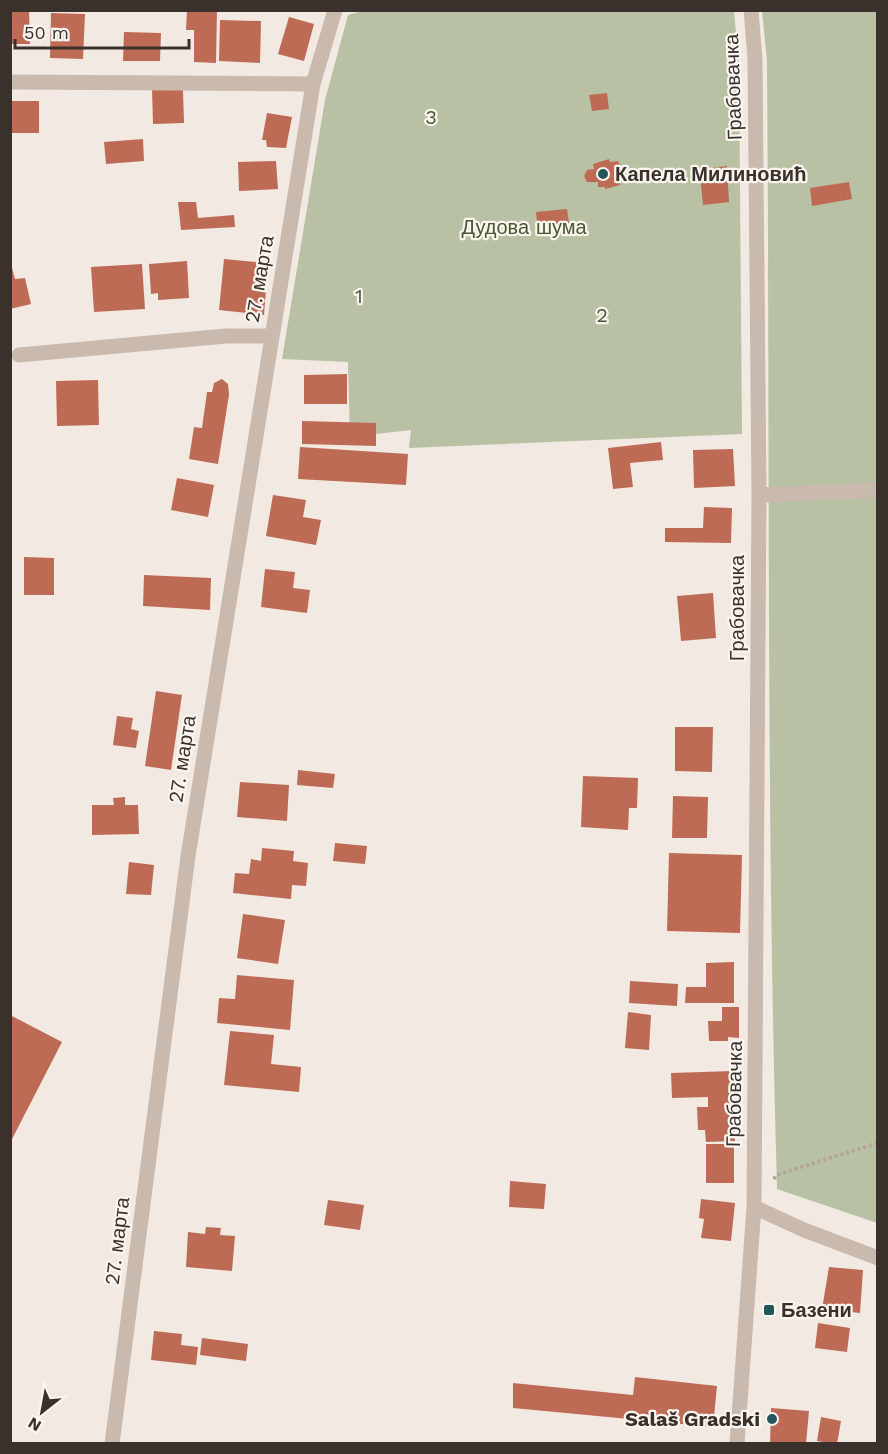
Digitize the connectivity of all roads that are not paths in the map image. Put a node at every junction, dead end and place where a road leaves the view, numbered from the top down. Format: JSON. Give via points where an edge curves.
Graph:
{"nodes":[{"id":1,"x":334,"y":10,"type":"edge"},
{"id":2,"x":750,"y":10,"type":"edge"},
{"id":3,"x":10,"y":82,"type":"edge"},
{"id":4,"x":313,"y":84,"type":"junction"},
{"id":5,"x":271,"y":336,"type":"junction"},
{"id":6,"x":20,"y":355,"type":"dead end"},
{"id":7,"x":878,"y":490,"type":"edge"},
{"id":8,"x":759,"y":495,"type":"junction"},
{"id":9,"x":754,"y":1207,"type":"junction"},
{"id":10,"x":878,"y":1258,"type":"edge"},
{"id":11,"x":112,"y":1443,"type":"edge"},
{"id":12,"x":737,"y":1443,"type":"edge"}],
"edges":[{"from":1,"to":4,"type":"street","name":"27. марта"},
{"from":2,"to":8,"type":"street","name":"Грабовачка","via":[[755,58]]},
{"from":3,"to":4,"type":"street"},
{"from":4,"to":5,"type":"street","name":"27. марта"},
{"from":5,"to":6,"type":"street","via":[[226,336]]},
{"from":5,"to":11,"type":"street","name":"27. марта","via":[[188,856]]},
{"from":7,"to":8,"type":"street"},
{"from":8,"to":9,"type":"street","name":"Грабовачка"},
{"from":9,"to":10,"type":"street"},
{"from":9,"to":12,"type":"street","name":"Грабовачка"}]}
